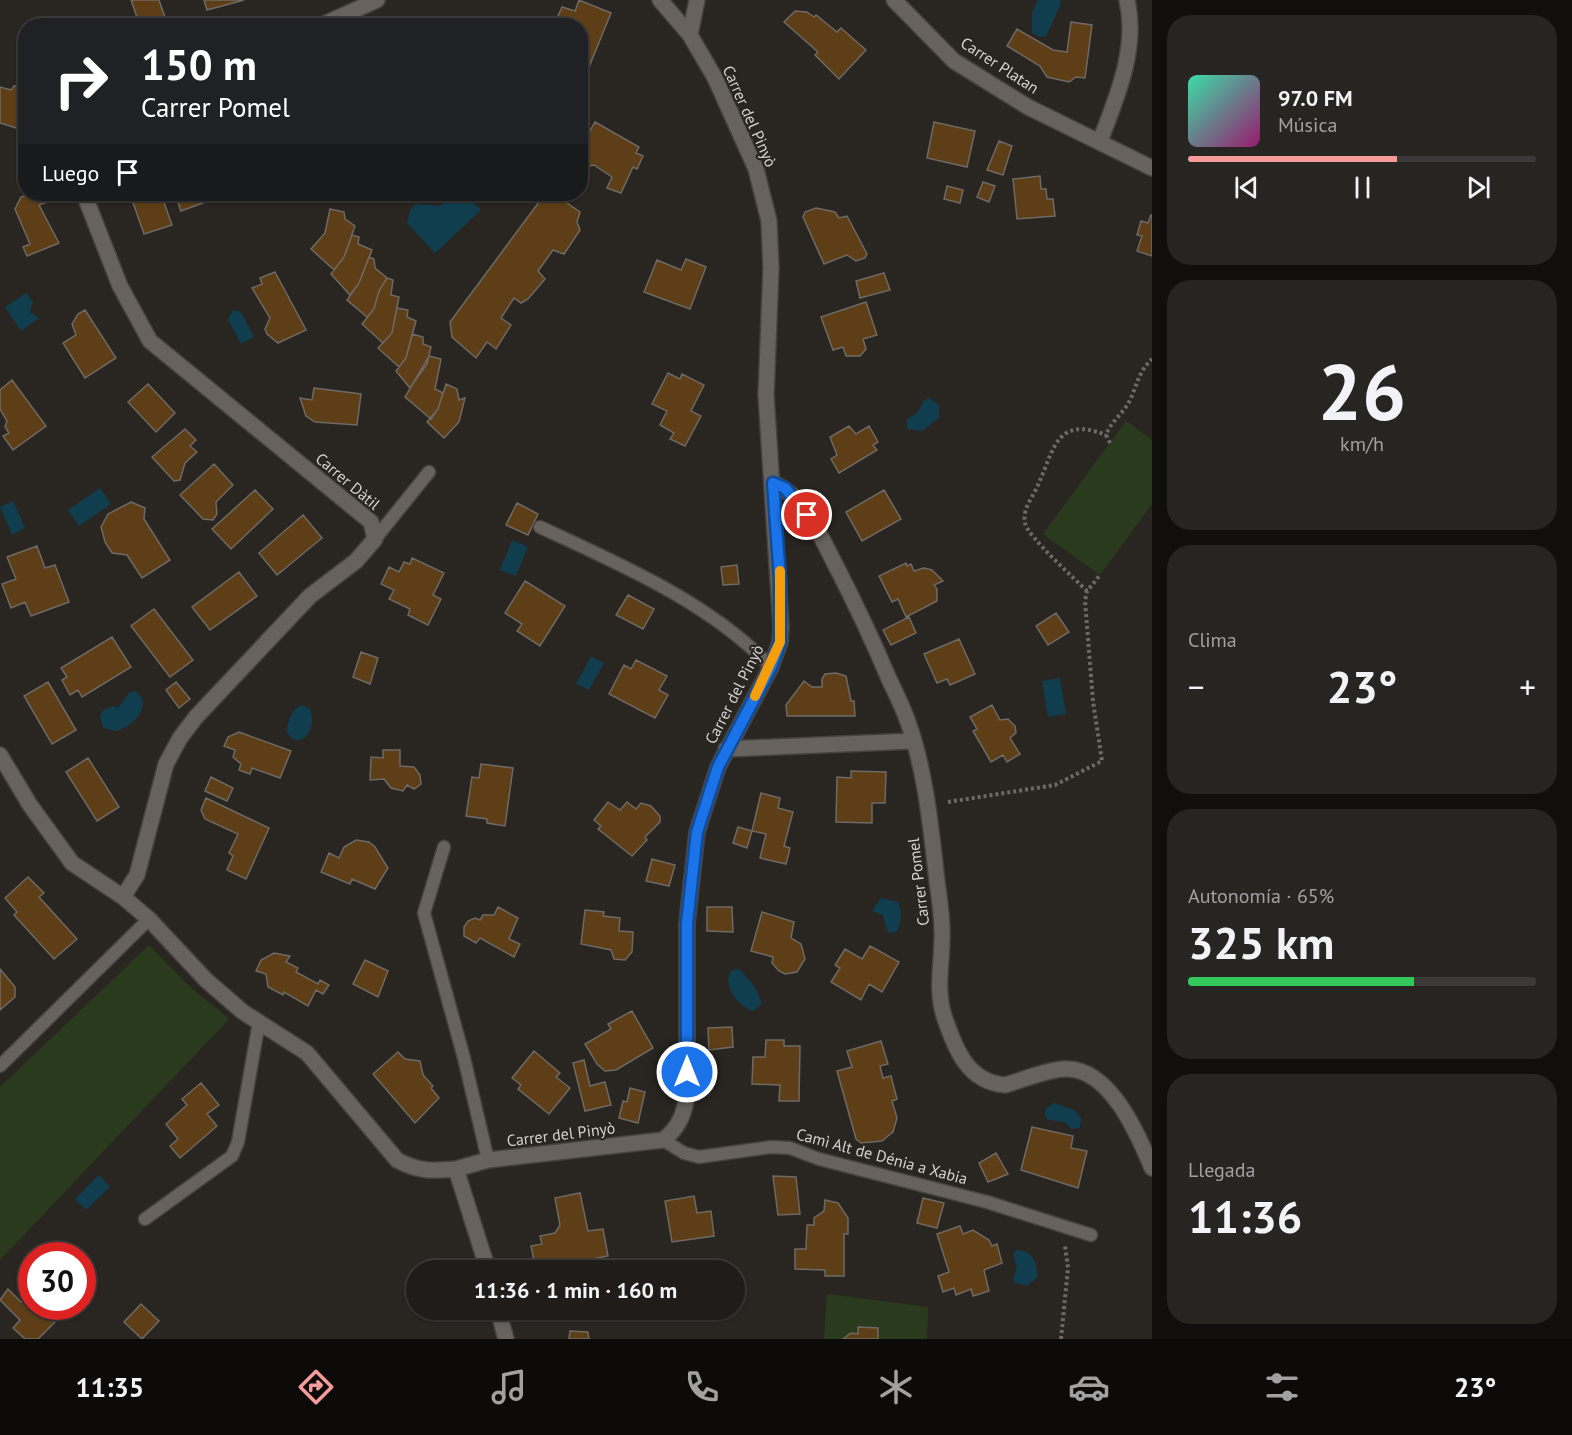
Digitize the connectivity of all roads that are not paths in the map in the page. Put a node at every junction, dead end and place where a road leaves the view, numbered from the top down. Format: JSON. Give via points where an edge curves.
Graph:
{"nodes":[{"id":1,"x":377,"y":0,"type":"edge"},
{"id":2,"x":660,"y":0,"type":"edge"},
{"id":3,"x":698,"y":0,"type":"edge"},
{"id":4,"x":894,"y":0,"type":"edge"},
{"id":5,"x":1126,"y":0,"type":"edge"},
{"id":6,"x":338,"y":18,"type":"edge"},
{"id":7,"x":690,"y":35,"type":"junction"},
{"id":8,"x":1100,"y":141,"type":"junction"},
{"id":9,"x":1152,"y":168,"type":"edge"},
{"id":10,"x":87,"y":201,"type":"edge"},
{"id":11,"x":429,"y":472,"type":"dead end"},
{"id":12,"x":773,"y":483,"type":"junction"},
{"id":13,"x":540,"y":527,"type":"dead end"},
{"id":14,"x":375,"y":539,"type":"junction"},
{"id":15,"x":771,"y":667,"type":"junction"},
{"id":16,"x":914,"y":741,"type":"junction"},
{"id":17,"x":726,"y":749,"type":"junction"},
{"id":18,"x":2,"y":761,"type":"edge"},
{"id":19,"x":444,"y":847,"type":"dead end"},
{"id":20,"x":123,"y":897,"type":"junction"},
{"id":21,"x":149,"y":919,"type":"junction"},
{"id":22,"x":259,"y":1022,"type":"junction"},
{"id":23,"x":0,"y":1066,"type":"edge"},
{"id":24,"x":663,"y":1140,"type":"junction"},
{"id":25,"x":488,"y":1160,"type":"junction"},
{"id":26,"x":1152,"y":1168,"type":"edge"},
{"id":27,"x":456,"y":1169,"type":"junction"},
{"id":28,"x":145,"y":1219,"type":"dead end"},
{"id":29,"x":1091,"y":1235,"type":"dead end"},
{"id":30,"x":485,"y":1260,"type":"edge"},
{"id":31,"x":501,"y":1320,"type":"edge"},
{"id":32,"x":506,"y":1339,"type":"edge"}],
"edges":[{"from":1,"to":6,"type":"street"},
{"from":2,"to":7,"type":"street","name":"Carrer del Pinyò"},
{"from":3,"to":7,"type":"street"},
{"from":4,"to":8,"type":"street","name":"Carrer Platan","via":[[954,61],[1028,106]]},
{"from":5,"to":8,"type":"street","via":[[1130,31],[1127,58]]},
{"from":7,"to":12,"type":"street","name":"Carrer del Pinyò","via":[[715,78],[756,169],[769,221],[766,395]]},
{"from":8,"to":9,"type":"street","name":"Carrer Platan"},
{"from":10,"to":14,"type":"street","name":"Carrer Dàtil","via":[[120,286],[150,341],[371,522]]},
{"from":11,"to":14,"type":"lane"},
{"from":12,"to":15,"type":"street","name":"Carrer del Pinyò","via":[[782,627]]},
{"from":12,"to":16,"type":"street","name":"Carrer Pomel","via":[[785,488],[800,503],[815,527],[862,615]]},
{"from":13,"to":15,"type":"lane","via":[[681,598],[744,639]]},
{"from":14,"to":20,"type":"street","via":[[356,561],[302,603],[180,738],[166,764],[137,875]]},
{"from":15,"to":17,"type":"street","name":"Carrer del Pinyò"},
{"from":16,"to":17,"type":"street"},
{"from":16,"to":26,"type":"street","name":"Carrer Pomel","via":[[927,805],[942,932],[940,999],[963,1062],[979,1078],[995,1085],[1062,1069],[1086,1073],[1124,1109]]},
{"from":17,"to":24,"type":"street","name":"Carrer del Pinyò","via":[[704,808],[692,862],[687,923],[685,1107],[673,1132]]},
{"from":18,"to":20,"type":"street","name":"Carrer del Pinyò","via":[[72,863]]},
{"from":19,"to":25,"type":"lane","via":[[424,913]]},
{"from":20,"to":21,"type":"street","name":"Carrer del Pinyò"},
{"from":21,"to":22,"type":"street","name":"Carrer del Pinyò","via":[[206,980]]},
{"from":21,"to":23,"type":"lane"},
{"from":22,"to":27,"type":"street","name":"Carrer del Pinyò","via":[[307,1053],[398,1160],[428,1172]]},
{"from":22,"to":28,"type":"lane","via":[[238,1142],[232,1156]]},
{"from":24,"to":25,"type":"street","name":"Carrer del Pinyò"},
{"from":24,"to":29,"type":"lane","name":"Camì Alt de Dénia a Xabia","via":[[699,1157],[790,1148]]},
{"from":25,"to":27,"type":"street","name":"Carrer del Pinyò"},
{"from":27,"to":30,"type":"street"},
{"from":31,"to":32,"type":"street"}]}
